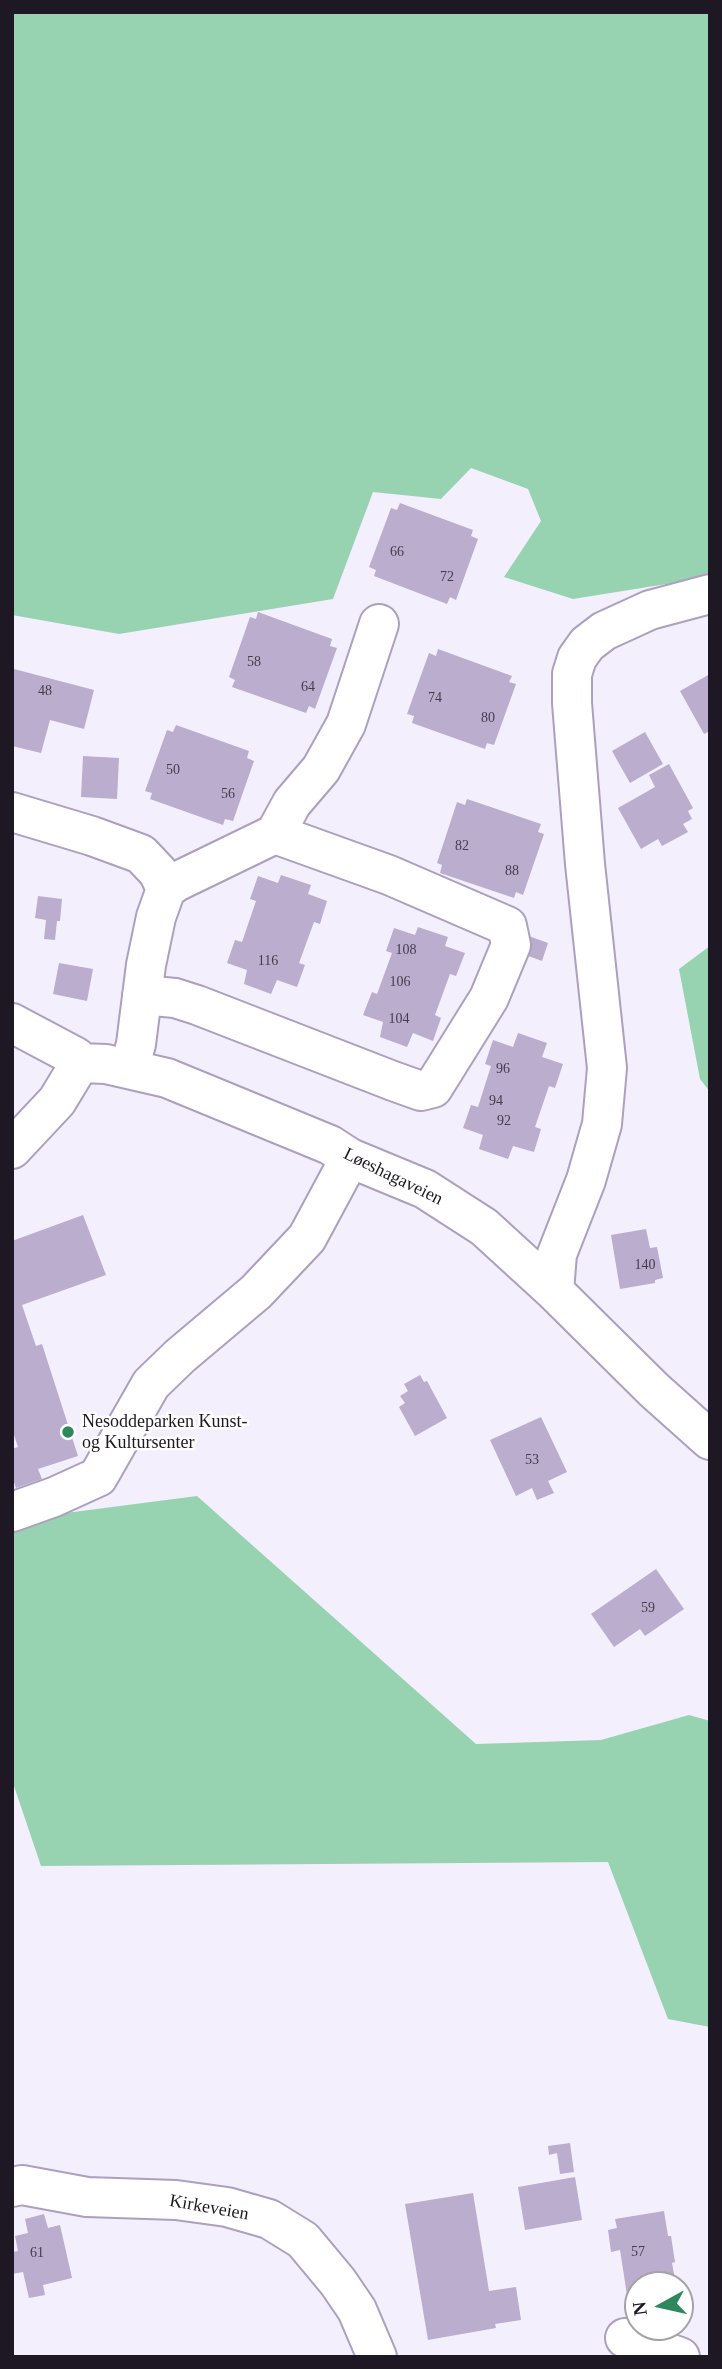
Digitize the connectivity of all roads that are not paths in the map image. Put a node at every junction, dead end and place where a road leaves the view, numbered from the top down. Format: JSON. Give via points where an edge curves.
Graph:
{"nodes":[{"id":1,"x":710,"y":594,"type":"edge"},
{"id":2,"x":379,"y":624,"type":"dead end"},
{"id":3,"x":12,"y":812,"type":"edge"},
{"id":4,"x":275,"y":834,"type":"junction"},
{"id":5,"x":166,"y":889,"type":"junction"},
{"id":6,"x":142,"y":995,"type":"junction"},
{"id":7,"x":12,"y":1023,"type":"edge"},
{"id":8,"x":80,"y":1063,"type":"junction"},
{"id":9,"x":128,"y":1069,"type":"junction"},
{"id":10,"x":12,"y":1149,"type":"edge"},
{"id":11,"x":350,"y":1157,"type":"junction"},
{"id":12,"x":554,"y":1291,"type":"junction"},
{"id":13,"x":710,"y":1440,"type":"edge"},
{"id":14,"x":12,"y":1512,"type":"edge"},
{"id":15,"x":12,"y":2187,"type":"edge"},
{"id":16,"x":634,"y":2341,"type":"edge"},
{"id":17,"x":377,"y":2357,"type":"edge"},
{"id":18,"x":680,"y":2357,"type":"edge"}],
"edges":[{"from":1,"to":12,"type":"street","via":[[650,610],[604,631],[587,644],[572,674],[585,864],[607,1068],[602,1124],[557,1254]]},
{"from":2,"to":4,"type":"street","via":[[346,724]]},
{"from":3,"to":5,"type":"street","via":[[141,854]]},
{"from":4,"to":5,"type":"street"},
{"from":4,"to":6,"type":"street","via":[[389,875],[507,926],[510,945],[489,998],[433,1088],[421,1091],[197,1005]]},
{"from":5,"to":6,"type":"street","via":[[156,917]]},
{"from":6,"to":9,"type":"street"},
{"from":7,"to":8,"type":"street","name":"Løeshagaveien"},
{"from":8,"to":9,"type":"street","name":"Løeshagaveien"},
{"from":8,"to":10,"type":"street","via":[[57,1101]]},
{"from":9,"to":11,"type":"street","name":"Løeshagaveien","via":[[167,1078],[330,1144]]},
{"from":11,"to":12,"type":"street","name":"Løeshagaveien","via":[[425,1189],[484,1227]]},
{"from":11,"to":14,"type":"street","via":[[307,1238],[256,1292],[151,1384],[98,1477]]},
{"from":12,"to":13,"type":"street","name":"Løeshagaveien"},
{"from":15,"to":17,"type":"street","name":"Kirkeveien","via":[[87,2197],[176,2200],[269,2219],[303,2240],[338,2282],[357,2310]]},
{"from":16,"to":18,"type":"street"}]}
